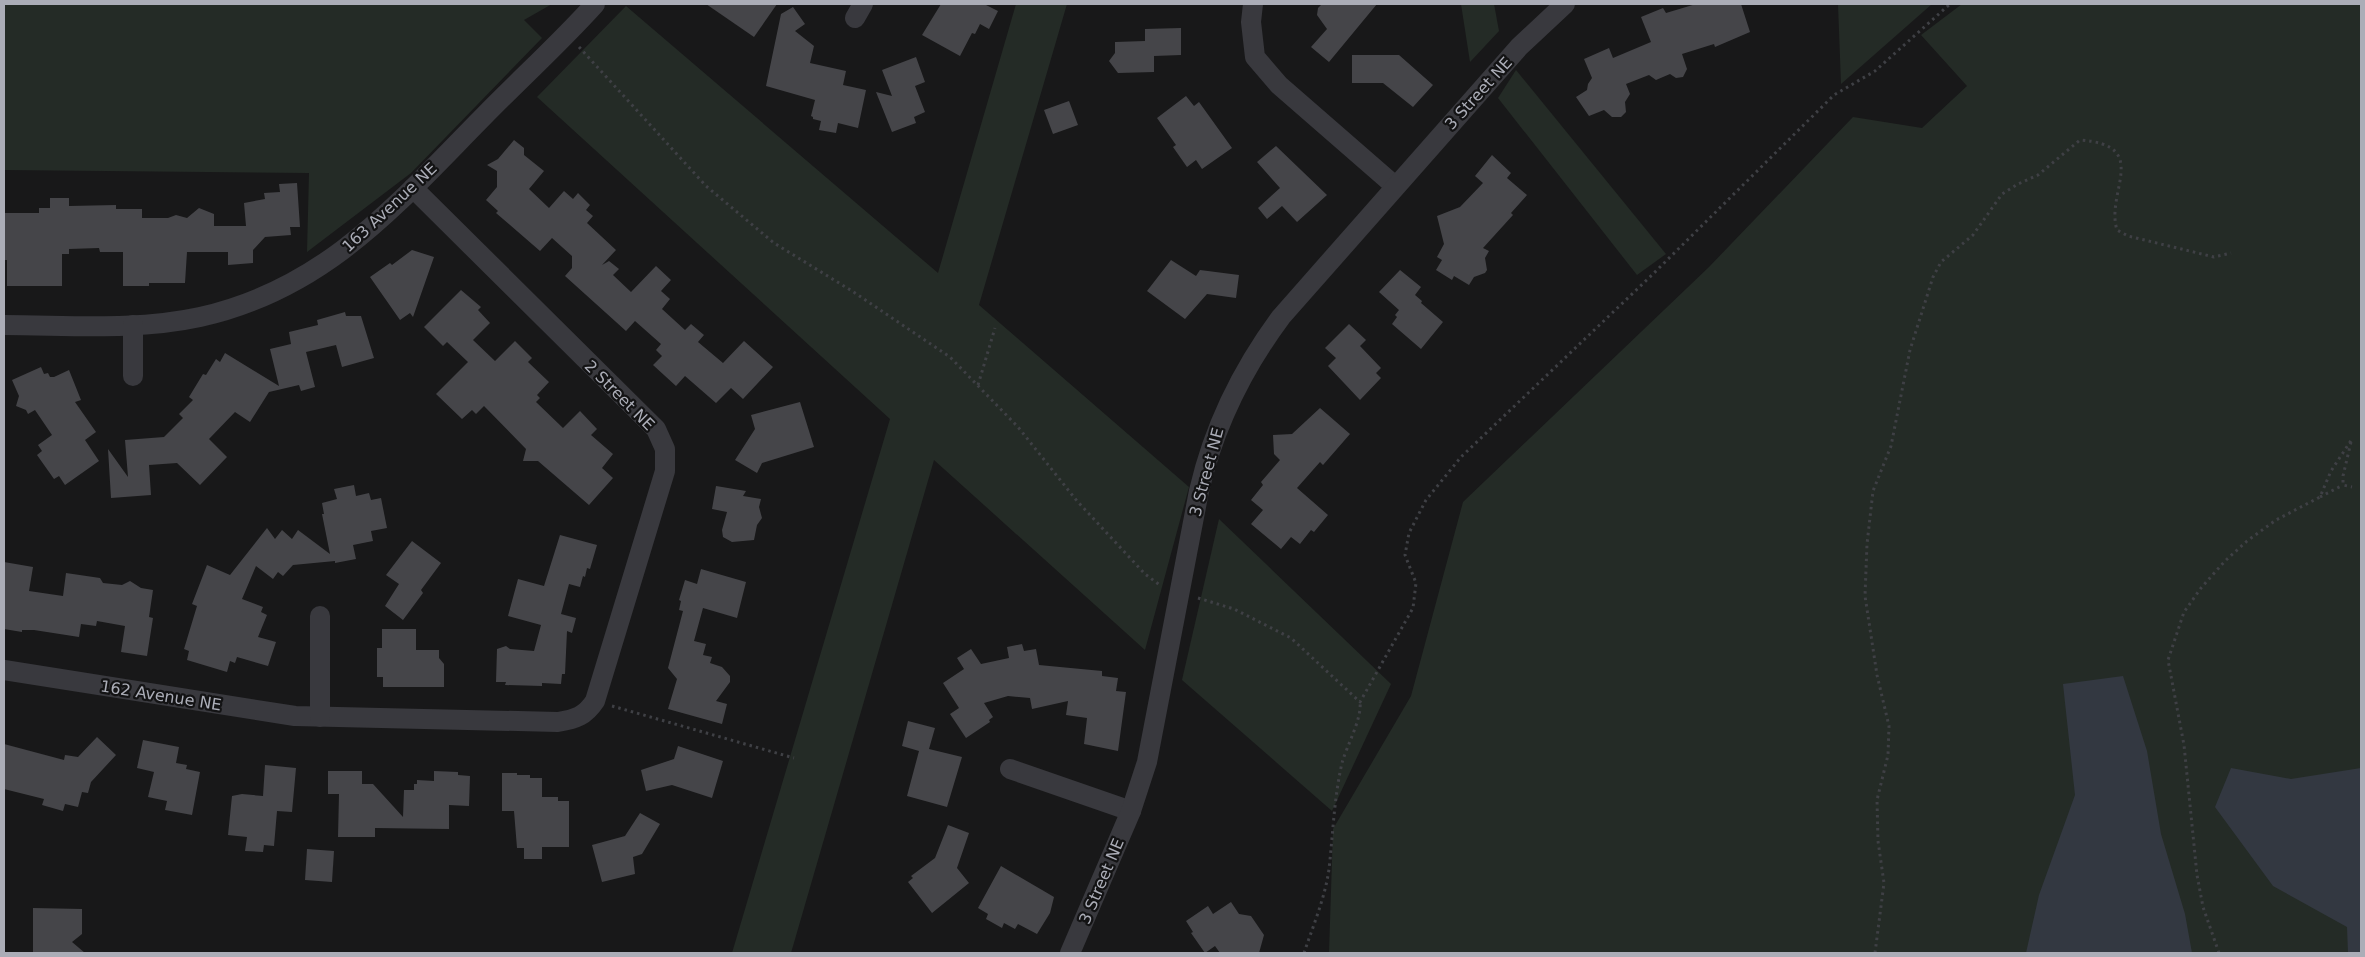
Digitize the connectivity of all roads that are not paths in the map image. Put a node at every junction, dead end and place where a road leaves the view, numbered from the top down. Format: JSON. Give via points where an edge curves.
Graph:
{"nodes":[{"id":1,"x":595,"y":4,"type":"edge"},
{"id":2,"x":1253,"y":4,"type":"edge"},
{"id":3,"x":1565,"y":4,"type":"edge"},
{"id":4,"x":1395,"y":186,"type":"junction"},
{"id":5,"x":412,"y":188,"type":"junction"},
{"id":6,"x":4,"y":325,"type":"edge"},
{"id":7,"x":132,"y":325,"type":"junction"},
{"id":8,"x":133,"y":376,"type":"dead end"},
{"id":9,"x":320,"y":616,"type":"dead end"},
{"id":10,"x":4,"y":670,"type":"edge"},
{"id":11,"x":589,"y":708,"type":"joint"},
{"id":12,"x":320,"y":717,"type":"junction"},
{"id":13,"x":1010,"y":769,"type":"dead end"},
{"id":14,"x":1131,"y":811,"type":"junction"},
{"id":15,"x":1072,"y":953,"type":"edge"}],
"edges":[{"from":1,"to":5,"type":"street","name":"163 Avenue NE"},
{"from":2,"to":4,"type":"street","via":[[1251,22],[1256,57],[1279,85]]},
{"from":3,"to":4,"type":"street","name":"3 Street NE","via":[[1519,47]]},
{"from":4,"to":14,"type":"street","name":"3 Street NE","via":[[1281,317],[1247,367],[1225,408],[1198,491],[1147,762]]},
{"from":5,"to":7,"type":"street","name":"163 Avenue NE","via":[[356,240],[281,290],[201,317]]},
{"from":5,"to":11,"type":"street","name":"2 Street NE","via":[[656,429],[665,449],[665,471]]},
{"from":6,"to":7,"type":"street","name":"163 Avenue NE"},
{"from":7,"to":8,"type":"street"},
{"from":9,"to":12,"type":"street"},
{"from":10,"to":12,"type":"street","name":"162 Avenue NE","via":[[271,713]]},
{"from":11,"to":12,"type":"street","name":"162 Avenue NE","via":[[558,722]]},
{"from":13,"to":14,"type":"street"},
{"from":14,"to":15,"type":"street","name":"3 Street NE"}]}
